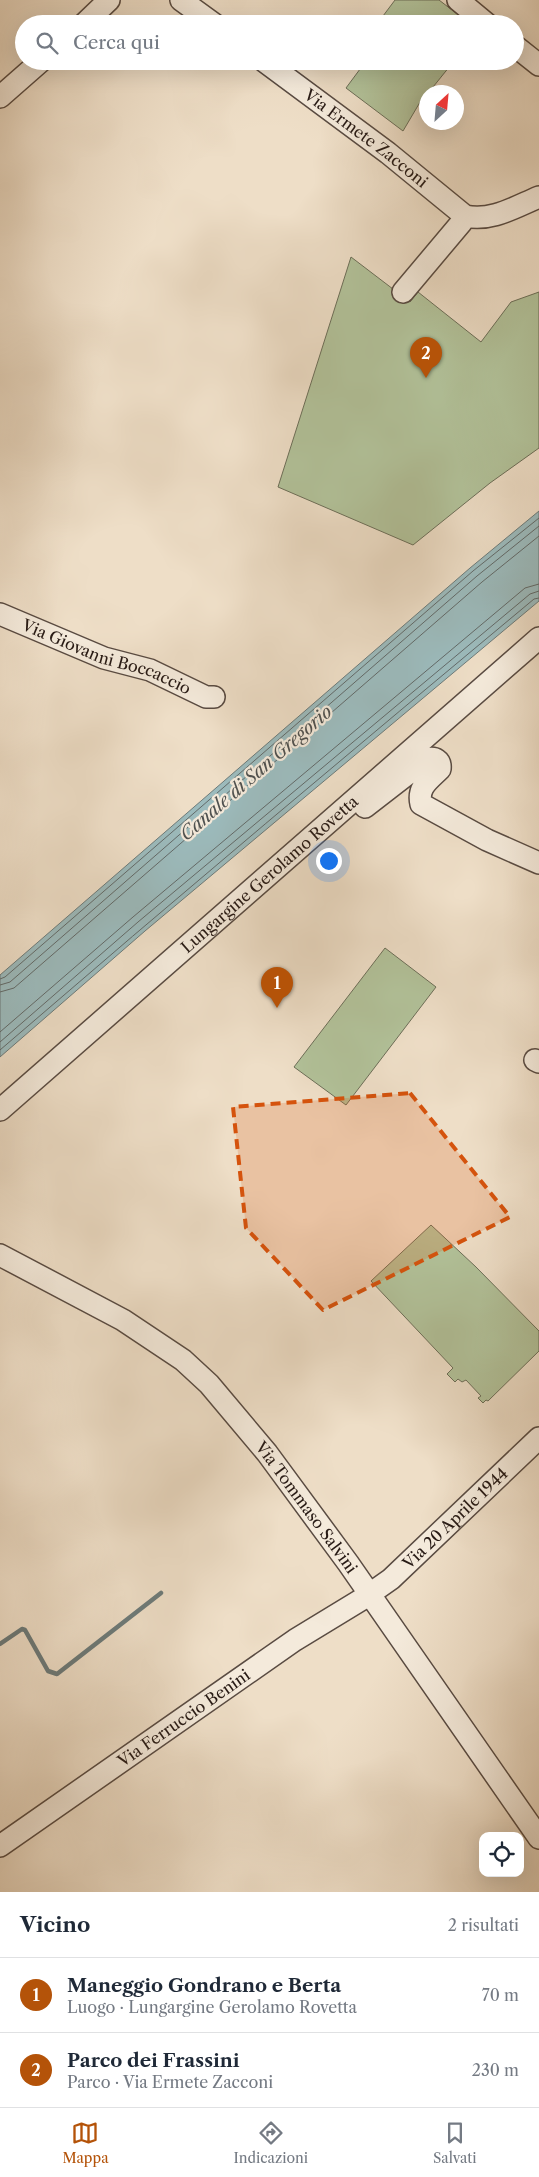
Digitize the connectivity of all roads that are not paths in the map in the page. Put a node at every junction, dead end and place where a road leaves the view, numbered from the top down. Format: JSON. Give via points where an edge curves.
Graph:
{"nodes":[{"id":1,"x":109,"y":0,"type":"edge"},
{"id":2,"x":181,"y":0,"type":"edge"},
{"id":3,"x":458,"y":0,"type":"edge"},
{"id":4,"x":93,"y":15,"type":"edge"},
{"id":5,"x":202,"y":15,"type":"edge"},
{"id":6,"x":476,"y":15,"type":"edge"},
{"id":7,"x":524,"y":54,"type":"edge"},
{"id":8,"x":539,"y":66,"type":"edge"},
{"id":9,"x":31,"y":70,"type":"edge"},
{"id":10,"x":276,"y":70,"type":"edge"},
{"id":11,"x":0,"y":97,"type":"edge"},
{"id":12,"x":539,"y":197,"type":"edge"},
{"id":13,"x":465,"y":216,"type":"junction"},
{"id":14,"x":403,"y":292,"type":"dead end"},
{"id":15,"x":0,"y":614,"type":"edge"},
{"id":16,"x":539,"y":638,"type":"edge"},
{"id":17,"x":214,"y":697,"type":"dead end"},
{"id":18,"x":322,"y":827,"type":"junction"},
{"id":19,"x":539,"y":863,"type":"edge"},
{"id":20,"x":0,"y":1110,"type":"edge"},
{"id":21,"x":0,"y":1255,"type":"edge"},
{"id":22,"x":539,"y":1438,"type":"edge"},
{"id":23,"x":369,"y":1594,"type":"junction"},
{"id":24,"x":539,"y":1838,"type":"edge"},
{"id":25,"x":0,"y":1846,"type":"edge"}],
"edges":[{"from":1,"to":4,"type":"street"},
{"from":2,"to":5,"type":"street"},
{"from":3,"to":6,"type":"street"},
{"from":7,"to":8,"type":"street"},
{"from":9,"to":11,"type":"street"},
{"from":10,"to":13,"type":"street","name":"Via Ermete Zacconi"},
{"from":12,"to":13,"type":"street","via":[[489,217]]},
{"from":13,"to":14,"type":"street"},
{"from":15,"to":17,"type":"street","name":"Via Giovanni Boccaccio","via":[[104,658],[150,670],[206,697]]},
{"from":16,"to":18,"type":"street","name":"Lungargine Gerolamo Rovetta"},
{"from":18,"to":19,"type":"street","via":[[340,824],[427,759],[433,758],[438,760],[440,769],[423,786],[419,796],[422,804],[487,840]]},
{"from":18,"to":20,"type":"street","name":"Lungargine Gerolamo Rovetta"},
{"from":21,"to":23,"type":"street","name":"Via Tommaso Salvini","via":[[123,1320],[183,1360],[210,1384],[267,1453]]},
{"from":22,"to":23,"type":"street","name":"Via 20 Aprile 1944","via":[[391,1579]]},
{"from":23,"to":24,"type":"street","name":"Via Tommaso Salvini"},
{"from":23,"to":25,"type":"street","name":"Via Ferruccio Benini","via":[[295,1640]]}]}
